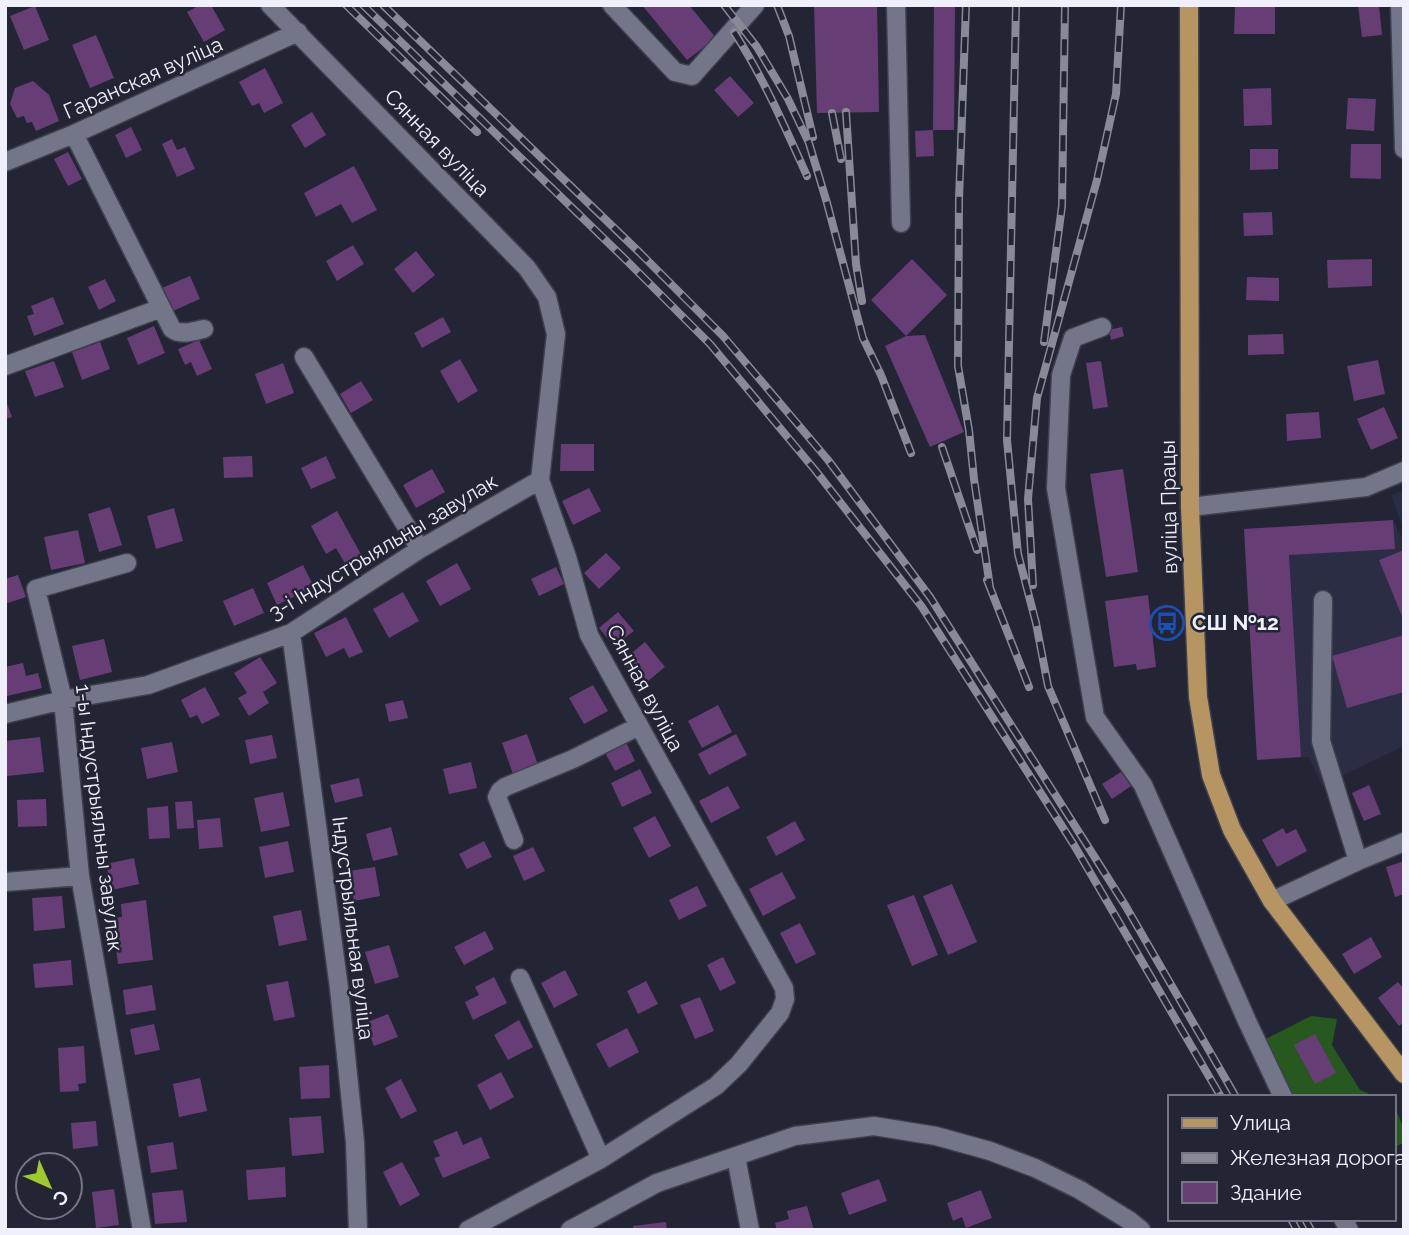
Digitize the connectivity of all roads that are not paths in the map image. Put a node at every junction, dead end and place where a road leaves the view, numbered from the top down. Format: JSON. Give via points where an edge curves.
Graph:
{"nodes":[{"id":1,"x":270,"y":5,"type":"edge"},
{"id":2,"x":612,"y":5,"type":"edge"},
{"id":3,"x":755,"y":5,"type":"edge"},
{"id":4,"x":896,"y":5,"type":"edge"},
{"id":5,"x":1189,"y":5,"type":"edge"},
{"id":6,"x":1400,"y":5,"type":"edge"},
{"id":7,"x":298,"y":32,"type":"junction"},
{"id":8,"x":74,"y":134,"type":"junction"},
{"id":9,"x":1404,"y":149,"type":"edge"},
{"id":10,"x":5,"y":162,"type":"edge"},
{"id":11,"x":901,"y":223,"type":"dead end"},
{"id":12,"x":161,"y":308,"type":"junction"},
{"id":13,"x":1102,"y":327,"type":"dead end"},
{"id":14,"x":204,"y":329,"type":"dead end"},
{"id":15,"x":304,"y":357,"type":"dead end"},
{"id":16,"x":5,"y":366,"type":"edge"},
{"id":17,"x":1404,"y":471,"type":"edge"},
{"id":18,"x":540,"y":480,"type":"junction"},
{"id":19,"x":1190,"y":507,"type":"junction"},
{"id":20,"x":420,"y":550,"type":"junction"},
{"id":21,"x":127,"y":563,"type":"dead end"},
{"id":22,"x":1323,"y":600,"type":"dead end"},
{"id":23,"x":291,"y":633,"type":"junction"},
{"id":24,"x":63,"y":700,"type":"junction"},
{"id":25,"x":5,"y":714,"type":"edge"},
{"id":26,"x":639,"y":726,"type":"junction"},
{"id":27,"x":514,"y":840,"type":"dead end"},
{"id":28,"x":1404,"y":842,"type":"edge"},
{"id":29,"x":1358,"y":861,"type":"junction"},
{"id":30,"x":80,"y":876,"type":"junction"},
{"id":31,"x":5,"y":882,"type":"edge"},
{"id":32,"x":1272,"y":901,"type":"junction"},
{"id":33,"x":520,"y":978,"type":"dead end"},
{"id":34,"x":1404,"y":1074,"type":"edge"},
{"id":35,"x":1282,"y":1095,"type":"edge"},
{"id":36,"x":736,"y":1157,"type":"junction"},
{"id":37,"x":601,"y":1159,"type":"junction"},
{"id":38,"x":142,"y":1230,"type":"edge"},
{"id":39,"x":358,"y":1230,"type":"edge"},
{"id":40,"x":467,"y":1230,"type":"edge"},
{"id":41,"x":570,"y":1230,"type":"edge"},
{"id":42,"x":750,"y":1230,"type":"edge"},
{"id":43,"x":1141,"y":1230,"type":"edge"}],
"edges":[{"from":1,"to":7,"type":"street","name":"Сянная вуліца"},
{"from":2,"to":3,"type":"street","via":[[675,72],[692,76]]},
{"from":4,"to":11,"type":"street"},
{"from":5,"to":19,"type":"main road","name":"вуліца Працы"},
{"from":6,"to":9,"type":"street"},
{"from":7,"to":8,"type":"street","name":"Гаранская вуліца"},
{"from":7,"to":18,"type":"street","name":"Сянная вуліца","via":[[527,268],[547,297],[556,334]]},
{"from":8,"to":10,"type":"street","name":"Гаранская вуліца"},
{"from":8,"to":12,"type":"street"},
{"from":12,"to":14,"type":"street","via":[[176,332]]},
{"from":12,"to":16,"type":"street"},
{"from":13,"to":35,"type":"street","via":[[1073,338],[1061,375],[1056,488],[1095,717],[1143,785]]},
{"from":15,"to":20,"type":"street"},
{"from":17,"to":19,"type":"street","via":[[1366,487]]},
{"from":18,"to":20,"type":"street","name":"3-і Індустрыяльны завулак"},
{"from":18,"to":26,"type":"street","name":"Сянная вуліца","via":[[589,635]]},
{"from":19,"to":32,"type":"main road","name":"вуліца Працы","via":[[1198,697],[1211,775],[1232,830]]},
{"from":20,"to":23,"type":"street","name":"3-і Індустрыяльны завулак"},
{"from":21,"to":24,"type":"street","name":"1-ы Індустрыяльны завулак","via":[[36,589]]},
{"from":22,"to":29,"type":"street","via":[[1321,741]]},
{"from":23,"to":24,"type":"street","name":"3-і Індустрыяльны завулак","via":[[148,685]]},
{"from":23,"to":39,"type":"street","name":"Індустрыяльная вуліца","via":[[339,988],[355,1142]]},
{"from":24,"to":25,"type":"street","name":"3-і Індустрыяльны завулак"},
{"from":24,"to":30,"type":"street","name":"1-ы Індустрыяльны завулак"},
{"from":26,"to":27,"type":"street","via":[[500,791],[497,797]]},
{"from":26,"to":37,"type":"street","name":"Сянная вуліца","via":[[784,988],[785,999],[780,1013],[716,1086]]},
{"from":28,"to":29,"type":"street"},
{"from":29,"to":32,"type":"street"},
{"from":30,"to":31,"type":"street"},
{"from":30,"to":38,"type":"street","name":"1-ы Індустрыяльны завулак"},
{"from":32,"to":34,"type":"main road","name":"вуліца Працы"},
{"from":33,"to":37,"type":"street"},
{"from":36,"to":41,"type":"street","via":[[657,1183]]},
{"from":36,"to":42,"type":"street"},
{"from":36,"to":43,"type":"street","via":[[795,1136],[874,1126],[936,1136],[1035,1168],[1080,1190]]},
{"from":37,"to":40,"type":"street","name":"Сянная вуліца"}]}
